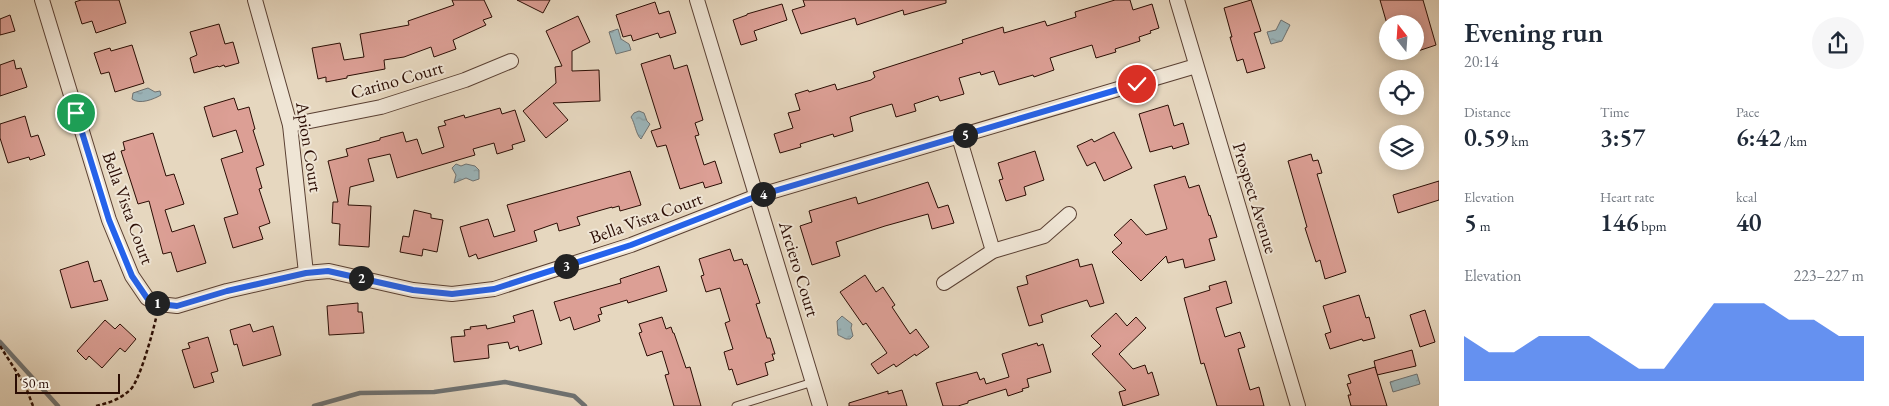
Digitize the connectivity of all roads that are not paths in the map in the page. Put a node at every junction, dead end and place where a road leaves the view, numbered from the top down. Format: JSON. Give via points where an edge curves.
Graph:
{"nodes":[{"id":1,"x":42,"y":0,"type":"edge"},
{"id":2,"x":255,"y":0,"type":"edge"},
{"id":3,"x":697,"y":0,"type":"edge"},
{"id":4,"x":1177,"y":0,"type":"edge"},
{"id":5,"x":511,"y":61,"type":"dead end"},
{"id":6,"x":1196,"y":66,"type":"junction"},
{"id":7,"x":290,"y":125,"type":"junction"},
{"id":8,"x":959,"y":137,"type":"junction"},
{"id":9,"x":757,"y":196,"type":"junction"},
{"id":10,"x":1070,"y":214,"type":"dead end"},
{"id":11,"x":994,"y":252,"type":"junction"},
{"id":12,"x":306,"y":273,"type":"junction"},
{"id":13,"x":944,"y":283,"type":"dead end"},
{"id":14,"x":812,"y":382,"type":"junction"},
{"id":15,"x":736,"y":406,"type":"edge"},
{"id":16,"x":820,"y":406,"type":"edge"},
{"id":17,"x":1298,"y":406,"type":"edge"}],
"edges":[{"from":1,"to":12,"type":"street","name":"Bella Vista Court","via":[[109,220],[132,276],[147,298],[159,304],[177,306]]},
{"from":2,"to":7,"type":"street","name":"Apion Court"},
{"from":3,"to":9,"type":"street","name":"Arciero Court"},
{"from":4,"to":6,"type":"street","name":"Prospect Avenue"},
{"from":5,"to":7,"type":"street","name":"Carino Court","via":[[466,80],[381,107]]},
{"from":6,"to":8,"type":"street","name":"Bella Vista Court"},
{"from":6,"to":17,"type":"street","name":"Prospect Avenue"},
{"from":7,"to":12,"type":"street","name":"Apion Court"},
{"from":8,"to":9,"type":"street","name":"Bella Vista Court"},
{"from":8,"to":11,"type":"street"},
{"from":9,"to":12,"type":"street","name":"Bella Vista Court","via":[[631,245],[494,289],[452,294],[413,290],[328,271]]},
{"from":9,"to":14,"type":"street","name":"Arciero Court"},
{"from":10,"to":11,"type":"street","via":[[1044,236]]},
{"from":11,"to":13,"type":"street"},
{"from":14,"to":15,"type":"lane"},
{"from":14,"to":16,"type":"street","name":"Arciero Court"}]}
